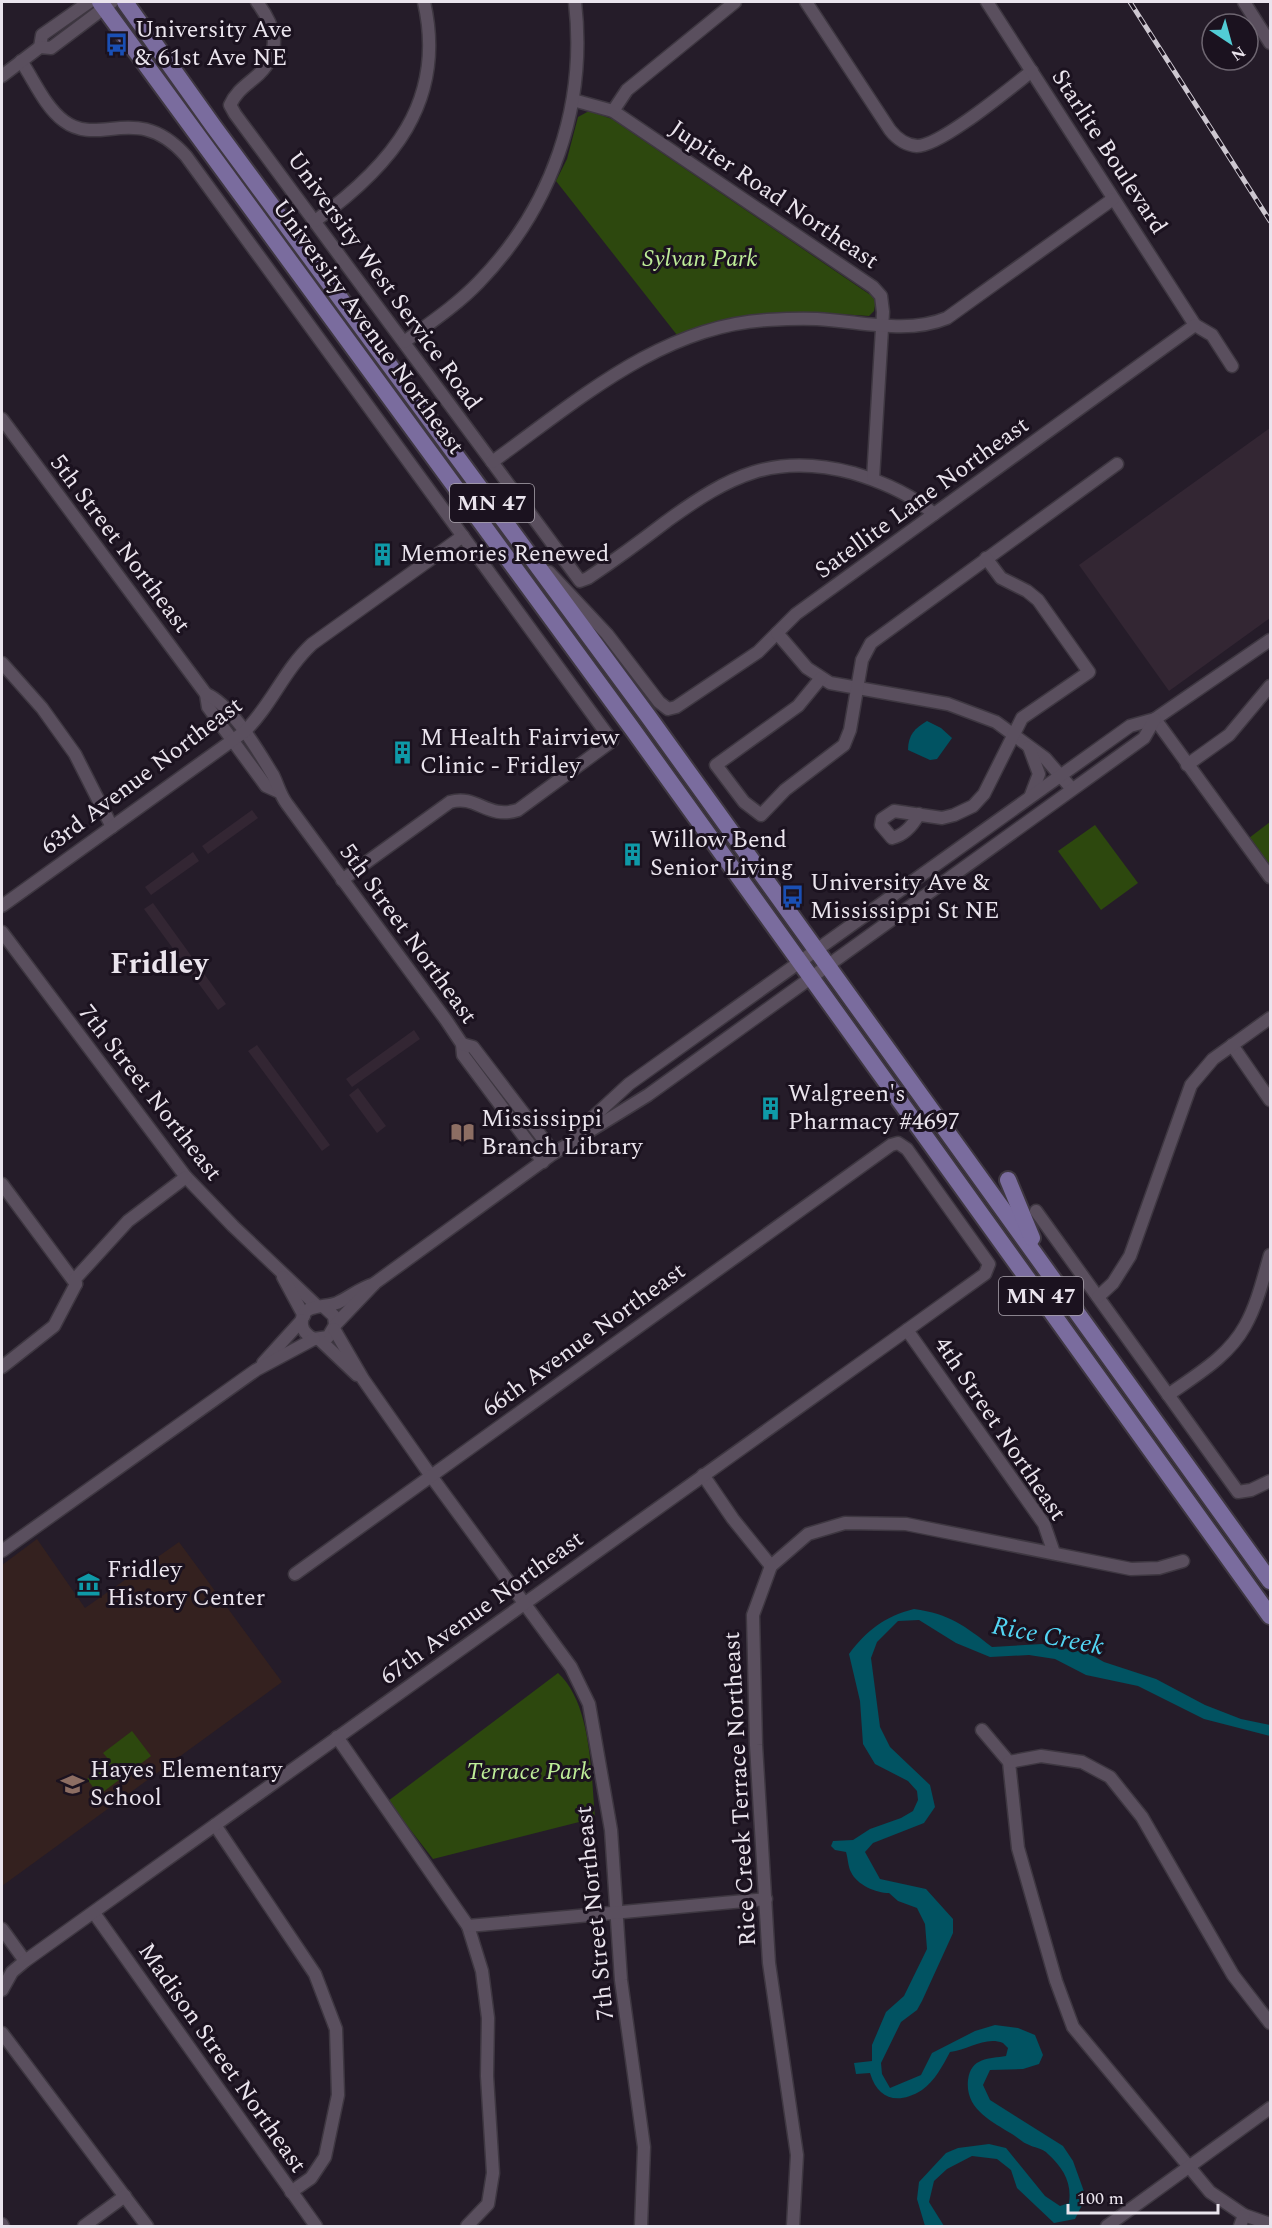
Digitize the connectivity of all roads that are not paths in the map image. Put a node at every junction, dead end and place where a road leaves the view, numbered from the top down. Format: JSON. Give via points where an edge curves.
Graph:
{"nodes":[{"id":1,"x":89,"y":2,"type":"edge"},
{"id":2,"x":125,"y":2,"type":"edge"},
{"id":3,"x":257,"y":2,"type":"edge"},
{"id":4,"x":424,"y":2,"type":"edge"},
{"id":5,"x":575,"y":2,"type":"edge"},
{"id":6,"x":735,"y":2,"type":"edge"},
{"id":7,"x":806,"y":2,"type":"edge"},
{"id":8,"x":987,"y":2,"type":"edge"},
{"id":9,"x":1244,"y":2,"type":"edge"},
{"id":10,"x":106,"y":4,"type":"edge"},
{"id":11,"x":1270,"y":43,"type":"edge"},
{"id":12,"x":40,"y":47,"type":"junction"},
{"id":13,"x":21,"y":61,"type":"junction"},
{"id":14,"x":1032,"y":71,"type":"junction"},
{"id":15,"x":2,"y":76,"type":"edge"},
{"id":16,"x":573,"y":100,"type":"junction"},
{"id":17,"x":613,"y":111,"type":"junction"},
{"id":18,"x":1113,"y":200,"type":"junction"},
{"id":19,"x":315,"y":221,"type":"junction"},
{"id":20,"x":1195,"y":325,"type":"junction"},
{"id":21,"x":883,"y":326,"type":"junction"},
{"id":22,"x":404,"y":342,"type":"junction"},
{"id":23,"x":1232,"y":366,"type":"dead end"},
{"id":24,"x":2,"y":419,"type":"edge"},
{"id":25,"x":492,"y":462,"type":"junction"},
{"id":26,"x":1117,"y":464,"type":"dead end"},
{"id":27,"x":873,"y":479,"type":"junction"},
{"id":28,"x":934,"y":514,"type":"junction"},
{"id":29,"x":464,"y":536,"type":"junction"},
{"id":30,"x":531,"y":555,"type":"junction"},
{"id":31,"x":986,"y":558,"type":"junction"},
{"id":32,"x":777,"y":633,"type":"junction"},
{"id":33,"x":1270,"y":640,"type":"edge"},
{"id":34,"x":2,"y":663,"type":"edge"},
{"id":35,"x":821,"y":678,"type":"junction"},
{"id":36,"x":1270,"y":686,"type":"edge"},
{"id":37,"x":856,"y":689,"type":"junction"},
{"id":38,"x":206,"y":694,"type":"junction"},
{"id":39,"x":1155,"y":719,"type":"junction"},
{"id":40,"x":244,"y":732,"type":"junction"},
{"id":41,"x":1013,"y":732,"type":"junction"},
{"id":42,"x":233,"y":740,"type":"junction"},
{"id":43,"x":1028,"y":743,"type":"junction"},
{"id":44,"x":1187,"y":765,"type":"junction"},
{"id":45,"x":1060,"y":775,"type":"junction"},
{"id":46,"x":1072,"y":789,"type":"junction"},
{"id":47,"x":277,"y":791,"type":"junction"},
{"id":48,"x":1031,"y":796,"type":"junction"},
{"id":49,"x":919,"y":814,"type":"dead end"},
{"id":50,"x":112,"y":827,"type":"junction"},
{"id":51,"x":1270,"y":878,"type":"edge"},
{"id":52,"x":342,"y":880,"type":"junction"},
{"id":53,"x":2,"y":906,"type":"edge"},
{"id":54,"x":2,"y":932,"type":"edge"},
{"id":55,"x":817,"y":949,"type":"junction"},
{"id":56,"x":800,"y":961,"type":"junction"},
{"id":57,"x":829,"y":966,"type":"junction"},
{"id":58,"x":812,"y":977,"type":"junction"},
{"id":59,"x":1270,"y":1018,"type":"edge"},
{"id":60,"x":462,"y":1044,"type":"junction"},
{"id":61,"x":1232,"y":1046,"type":"junction"},
{"id":62,"x":1270,"y":1100,"type":"edge"},
{"id":63,"x":554,"y":1153,"type":"junction"},
{"id":64,"x":543,"y":1162,"type":"junction"},
{"id":65,"x":186,"y":1177,"type":"junction"},
{"id":66,"x":1008,"y":1180,"type":"dead end"},
{"id":67,"x":2,"y":1184,"type":"edge"},
{"id":68,"x":1036,"y":1211,"type":"dead end"},
{"id":69,"x":1270,"y":1255,"type":"edge"},
{"id":70,"x":989,"y":1264,"type":"joint"},
{"id":71,"x":1044,"y":1266,"type":"junction"},
{"id":72,"x":278,"y":1268,"type":"junction"},
{"id":73,"x":375,"y":1283,"type":"junction"},
{"id":74,"x":76,"y":1284,"type":"junction"},
{"id":75,"x":1098,"y":1297,"type":"junction"},
{"id":76,"x":320,"y":1306,"type":"junction"},
{"id":77,"x":303,"y":1318,"type":"junction"},
{"id":78,"x":334,"y":1327,"type":"junction"},
{"id":79,"x":908,"y":1330,"type":"junction"},
{"id":80,"x":316,"y":1339,"type":"junction"},
{"id":81,"x":2,"y":1367,"type":"edge"},
{"id":82,"x":256,"y":1370,"type":"junction"},
{"id":83,"x":363,"y":1379,"type":"junction"},
{"id":84,"x":1168,"y":1395,"type":"junction"},
{"id":85,"x":703,"y":1475,"type":"junction"},
{"id":86,"x":431,"y":1476,"type":"junction"},
{"id":87,"x":1270,"y":1481,"type":"edge"},
{"id":88,"x":2,"y":1551,"type":"edge"},
{"id":89,"x":1054,"y":1553,"type":"junction"},
{"id":90,"x":1183,"y":1561,"type":"dead end"},
{"id":91,"x":771,"y":1566,"type":"junction"},
{"id":92,"x":295,"y":1575,"type":"dead end"},
{"id":93,"x":1270,"y":1581,"type":"edge"},
{"id":94,"x":525,"y":1603,"type":"junction"},
{"id":95,"x":1270,"y":1616,"type":"edge"},
{"id":96,"x":982,"y":1730,"type":"dead end"},
{"id":97,"x":338,"y":1737,"type":"junction"},
{"id":98,"x":1009,"y":1762,"type":"junction"},
{"id":99,"x":215,"y":1825,"type":"junction"},
{"id":100,"x":766,"y":1899,"type":"junction"},
{"id":101,"x":94,"y":1913,"type":"junction"},
{"id":102,"x":616,"y":1913,"type":"junction"},
{"id":103,"x":468,"y":1926,"type":"junction"},
{"id":104,"x":2,"y":1929,"type":"edge"},
{"id":105,"x":25,"y":1961,"type":"junction"},
{"id":106,"x":2,"y":1990,"type":"edge"},
{"id":107,"x":1270,"y":2023,"type":"edge"},
{"id":108,"x":2,"y":2033,"type":"edge"},
{"id":109,"x":1270,"y":2108,"type":"edge"},
{"id":110,"x":1190,"y":2166,"type":"junction"},
{"id":111,"x":291,"y":2192,"type":"junction"},
{"id":112,"x":125,"y":2196,"type":"junction"},
{"id":113,"x":1242,"y":2221,"type":"edge"},
{"id":114,"x":1270,"y":2224,"type":"edge"},
{"id":115,"x":84,"y":2226,"type":"edge"},
{"id":116,"x":147,"y":2226,"type":"edge"},
{"id":117,"x":316,"y":2226,"type":"edge"},
{"id":118,"x":467,"y":2226,"type":"edge"},
{"id":119,"x":641,"y":2226,"type":"edge"},
{"id":120,"x":793,"y":2226,"type":"edge"},
{"id":121,"x":1107,"y":2226,"type":"edge"}],
"edges":[{"from":1,"to":12,"type":"street","via":[[42,35]]},
{"from":2,"to":30,"type":"main road","name":"University Avenue Northeast","number":"MN 47"},
{"from":3,"to":19,"type":"street","name":"University West Service Road","via":[[273,28],[273,53],[259,74],[240,88],[230,105]]},
{"from":4,"to":19,"type":"street","via":[[429,59],[419,103],[408,128],[375,173]]},
{"from":5,"to":16,"type":"street","via":[[578,44]]},
{"from":6,"to":17,"type":"street","via":[[627,90]]},
{"from":7,"to":14,"type":"street","via":[[890,130],[905,143],[916,146],[939,139]]},
{"from":8,"to":14,"type":"street","name":"Starlite Boulevard"},
{"from":9,"to":11,"type":"street"},
{"from":10,"to":12,"type":"street","via":[[51,48]]},
{"from":10,"to":56,"type":"main road","name":"University Avenue Northeast","number":"MN 47"},
{"from":12,"to":13,"type":"street"},
{"from":13,"to":15,"type":"street"},
{"from":13,"to":29,"type":"street","via":[[53,111],[65,122],[85,129],[153,129],[174,142]]},
{"from":14,"to":18,"type":"street","name":"Starlite Boulevard"},
{"from":16,"to":17,"type":"street","name":"Jupiter Road Northeast"},
{"from":16,"to":22,"type":"street","via":[[557,163],[516,238],[478,283]]},
{"from":17,"to":21,"type":"street","name":"Jupiter Road Northeast","via":[[873,287],[881,296]]},
{"from":18,"to":20,"type":"street","name":"Starlite Boulevard"},
{"from":18,"to":21,"type":"street","via":[[947,318]]},
{"from":19,"to":22,"type":"street","name":"University West Service Road"},
{"from":20,"to":23,"type":"street","name":"Starlite Boulevard","via":[[1212,335]]},
{"from":20,"to":28,"type":"street","name":"Satellite Lane Northeast"},
{"from":21,"to":25,"type":"street","via":[[816,319],[763,320],[681,340],[631,363]]},
{"from":21,"to":27,"type":"street","name":"Jupiter Road Northeast"},
{"from":22,"to":25,"type":"street","name":"University West Service Road"},
{"from":24,"to":38,"type":"street","name":"5th Street Northeast"},
{"from":25,"to":27,"type":"street","name":"University West Service Road","via":[[580,581],[704,494],[743,474],[809,465]]},
{"from":26,"to":31,"type":"street"},
{"from":27,"to":28,"type":"street","via":[[917,499]]},
{"from":28,"to":32,"type":"street","name":"Satellite Lane Northeast","via":[[796,614]]},
{"from":29,"to":40,"type":"street","name":"63rd Avenue Northeast","via":[[312,644],[291,666],[274,697]]},
{"from":29,"to":52,"type":"street","via":[[612,741],[518,810],[492,812],[471,801],[450,802]]},
{"from":30,"to":32,"type":"street","name":"Satellite Lane Northeast","via":[[607,634],[668,709],[758,652]]},
{"from":30,"to":55,"type":"main road","name":"University Avenue Northeast","number":"MN 47"},
{"from":31,"to":37,"type":"street","via":[[872,643],[862,660]]},
{"from":31,"to":41,"type":"street","via":[[1001,578],[1038,600],[1089,672],[1022,718]]},
{"from":32,"to":35,"type":"street","via":[[807,668]]},
{"from":33,"to":39,"type":"street"},
{"from":34,"to":50,"type":"street","via":[[42,708],[75,754]]},
{"from":35,"to":37,"type":"street"},
{"from":35,"to":37,"type":"street","via":[[798,706],[716,765],[744,802],[761,815],[784,790],[844,745]]},
{"from":36,"to":44,"type":"street","via":[[1229,735]]},
{"from":37,"to":41,"type":"street","via":[[966,708]]},
{"from":38,"to":40,"type":"street","name":"5th Street Northeast","via":[[218,700]]},
{"from":38,"to":42,"type":"street","name":"5th Street Northeast","via":[[208,706]]},
{"from":39,"to":44,"type":"street"},
{"from":39,"to":45,"type":"street","via":[[1130,726]]},
{"from":39,"to":46,"type":"street","via":[[1144,738]]},
{"from":40,"to":42,"type":"street","name":"63rd Avenue Northeast"},
{"from":40,"to":47,"type":"street","name":"5th Street Northeast","via":[[275,778]]},
{"from":41,"to":43,"type":"street"},
{"from":41,"to":49,"type":"street","via":[[980,801],[942,818]]},
{"from":42,"to":47,"type":"street","name":"5th Street Northeast","via":[[266,786]]},
{"from":42,"to":50,"type":"street","name":"63rd Avenue Northeast"},
{"from":43,"to":45,"type":"street"},
{"from":43,"to":48,"type":"street","via":[[1039,774]]},
{"from":44,"to":51,"type":"street"},
{"from":45,"to":46,"type":"street"},
{"from":45,"to":48,"type":"street"},
{"from":46,"to":57,"type":"street"},
{"from":47,"to":52,"type":"street","name":"5th Street Northeast"},
{"from":48,"to":55,"type":"street"},
{"from":50,"to":53,"type":"street","name":"63rd Avenue Northeast"},
{"from":52,"to":60,"type":"street","name":"5th Street Northeast"},
{"from":54,"to":65,"type":"street","name":"7th Street Northeast"},
{"from":55,"to":56,"type":"street"},
{"from":55,"to":57,"type":"main road","name":"University Avenue Northeast","number":"MN 47"},
{"from":56,"to":58,"type":"main road","name":"University Avenue Northeast","number":"MN 47"},
{"from":56,"to":63,"type":"street","via":[[629,1084]]},
{"from":57,"to":58,"type":"street"},
{"from":57,"to":71,"type":"main road","name":"University Avenue Northeast","number":"MN 47"},
{"from":58,"to":63,"type":"street","via":[[643,1098]]},
{"from":58,"to":95,"type":"main road","name":"University Avenue Northeast","number":"MN 47"},
{"from":59,"to":61,"type":"street"},
{"from":60,"to":63,"type":"street","name":"5th Street Northeast","via":[[473,1047]]},
{"from":60,"to":64,"type":"street","name":"5th Street Northeast","via":[[463,1055]]},
{"from":61,"to":62,"type":"street"},
{"from":61,"to":75,"type":"street","via":[[1201,1071],[1191,1085],[1130,1257]]},
{"from":63,"to":64,"type":"street"},
{"from":64,"to":73,"type":"street"},
{"from":65,"to":72,"type":"street","name":"7th Street Northeast"},
{"from":65,"to":74,"type":"street","via":[[128,1221],[75,1279]]},
{"from":66,"to":71,"type":"main road"},
{"from":67,"to":74,"type":"street"},
{"from":68,"to":75,"type":"street"},
{"from":69,"to":84,"type":"street","via":[[1251,1314],[1235,1341],[1211,1365]]},
{"from":70,"to":79,"type":"street","name":"67th Avenue Northeast","via":[[985,1274]]},
{"from":70,"to":86,"type":"street","name":"66th Avenue Northeast","via":[[907,1149],[898,1143],[891,1145]]},
{"from":71,"to":93,"type":"main road","name":"University Avenue Northeast","number":"MN 47"},
{"from":72,"to":76,"type":"street","name":"7th Street Northeast"},
{"from":72,"to":77,"type":"street","name":"7th Street Northeast"},
{"from":73,"to":76,"type":"street","via":[[334,1304]]},
{"from":73,"to":78,"type":"street"},
{"from":74,"to":81,"type":"street","via":[[54,1326]]},
{"from":75,"to":84,"type":"street"},
{"from":76,"to":77,"type":"street","via":[[309,1309]]},
{"from":76,"to":78,"type":"street","via":[[334,1316]]},
{"from":77,"to":80,"type":"street","via":[[306,1334]]},
{"from":77,"to":82,"type":"street"},
{"from":78,"to":80,"type":"street","via":[[328,1337]]},
{"from":78,"to":83,"type":"street","name":"7th Street Northeast"},
{"from":79,"to":85,"type":"street","name":"67th Avenue Northeast"},
{"from":79,"to":89,"type":"street","name":"4th Street Northeast","via":[[1044,1524]]},
{"from":80,"to":82,"type":"street"},
{"from":80,"to":83,"type":"street","name":"7th Street Northeast"},
{"from":82,"to":88,"type":"street"},
{"from":83,"to":86,"type":"street","name":"7th Street Northeast"},
{"from":84,"to":87,"type":"street","via":[[1238,1492]]},
{"from":85,"to":91,"type":"street"},
{"from":85,"to":94,"type":"street","name":"67th Avenue Northeast"},
{"from":86,"to":92,"type":"street","name":"66th Avenue Northeast"},
{"from":86,"to":94,"type":"street","name":"7th Street Northeast"},
{"from":89,"to":90,"type":"street","name":"Rice Creek Terrace Northeast","via":[[1131,1569],[1159,1568]]},
{"from":89,"to":91,"type":"street","name":"Rice Creek Terrace Northeast","via":[[906,1524],[866,1522],[845,1523],[808,1534]]},
{"from":91,"to":100,"type":"street","name":"Rice Creek Terrace Northeast","via":[[753,1615]]},
{"from":94,"to":97,"type":"street","name":"67th Avenue Northeast"},
{"from":94,"to":102,"type":"street","name":"7th Street Northeast","via":[[571,1667],[589,1704],[611,1830]]},
{"from":96,"to":98,"type":"street"},
{"from":97,"to":99,"type":"street","name":"67th Avenue Northeast"},
{"from":97,"to":103,"type":"street"},
{"from":98,"to":107,"type":"street","via":[[1041,1756],[1082,1762],[1110,1777],[1142,1817],[1233,1975]]},
{"from":98,"to":110,"type":"street","via":[[1018,1848],[1073,2027]]},
{"from":99,"to":101,"type":"street","name":"67th Avenue Northeast"},
{"from":99,"to":111,"type":"street","via":[[315,1974],[336,2029],[338,2096],[326,2157],[311,2178]]},
{"from":100,"to":102,"type":"street"},
{"from":100,"to":120,"type":"street","name":"Rice Creek Terrace Northeast","via":[[770,1963],[797,2155]]},
{"from":101,"to":105,"type":"street","name":"67th Avenue Northeast"},
{"from":101,"to":111,"type":"street","name":"Madison Street Northeast"},
{"from":102,"to":103,"type":"street"},
{"from":102,"to":119,"type":"street","name":"7th Street Northeast","via":[[644,2147]]},
{"from":103,"to":118,"type":"street","via":[[482,1971],[489,2018],[487,2076],[493,2173],[488,2204]]},
{"from":104,"to":105,"type":"street"},
{"from":105,"to":106,"type":"street","name":"67th Avenue Northeast","via":[[12,1972]]},
{"from":108,"to":112,"type":"street"},
{"from":109,"to":110,"type":"street"},
{"from":110,"to":113,"type":"street","via":[[1210,2192]]},
{"from":110,"to":121,"type":"street"},
{"from":111,"to":117,"type":"street","name":"Madison Street Northeast"},
{"from":112,"to":115,"type":"street"},
{"from":112,"to":116,"type":"street"},
{"from":113,"to":114,"type":"street"}]}
